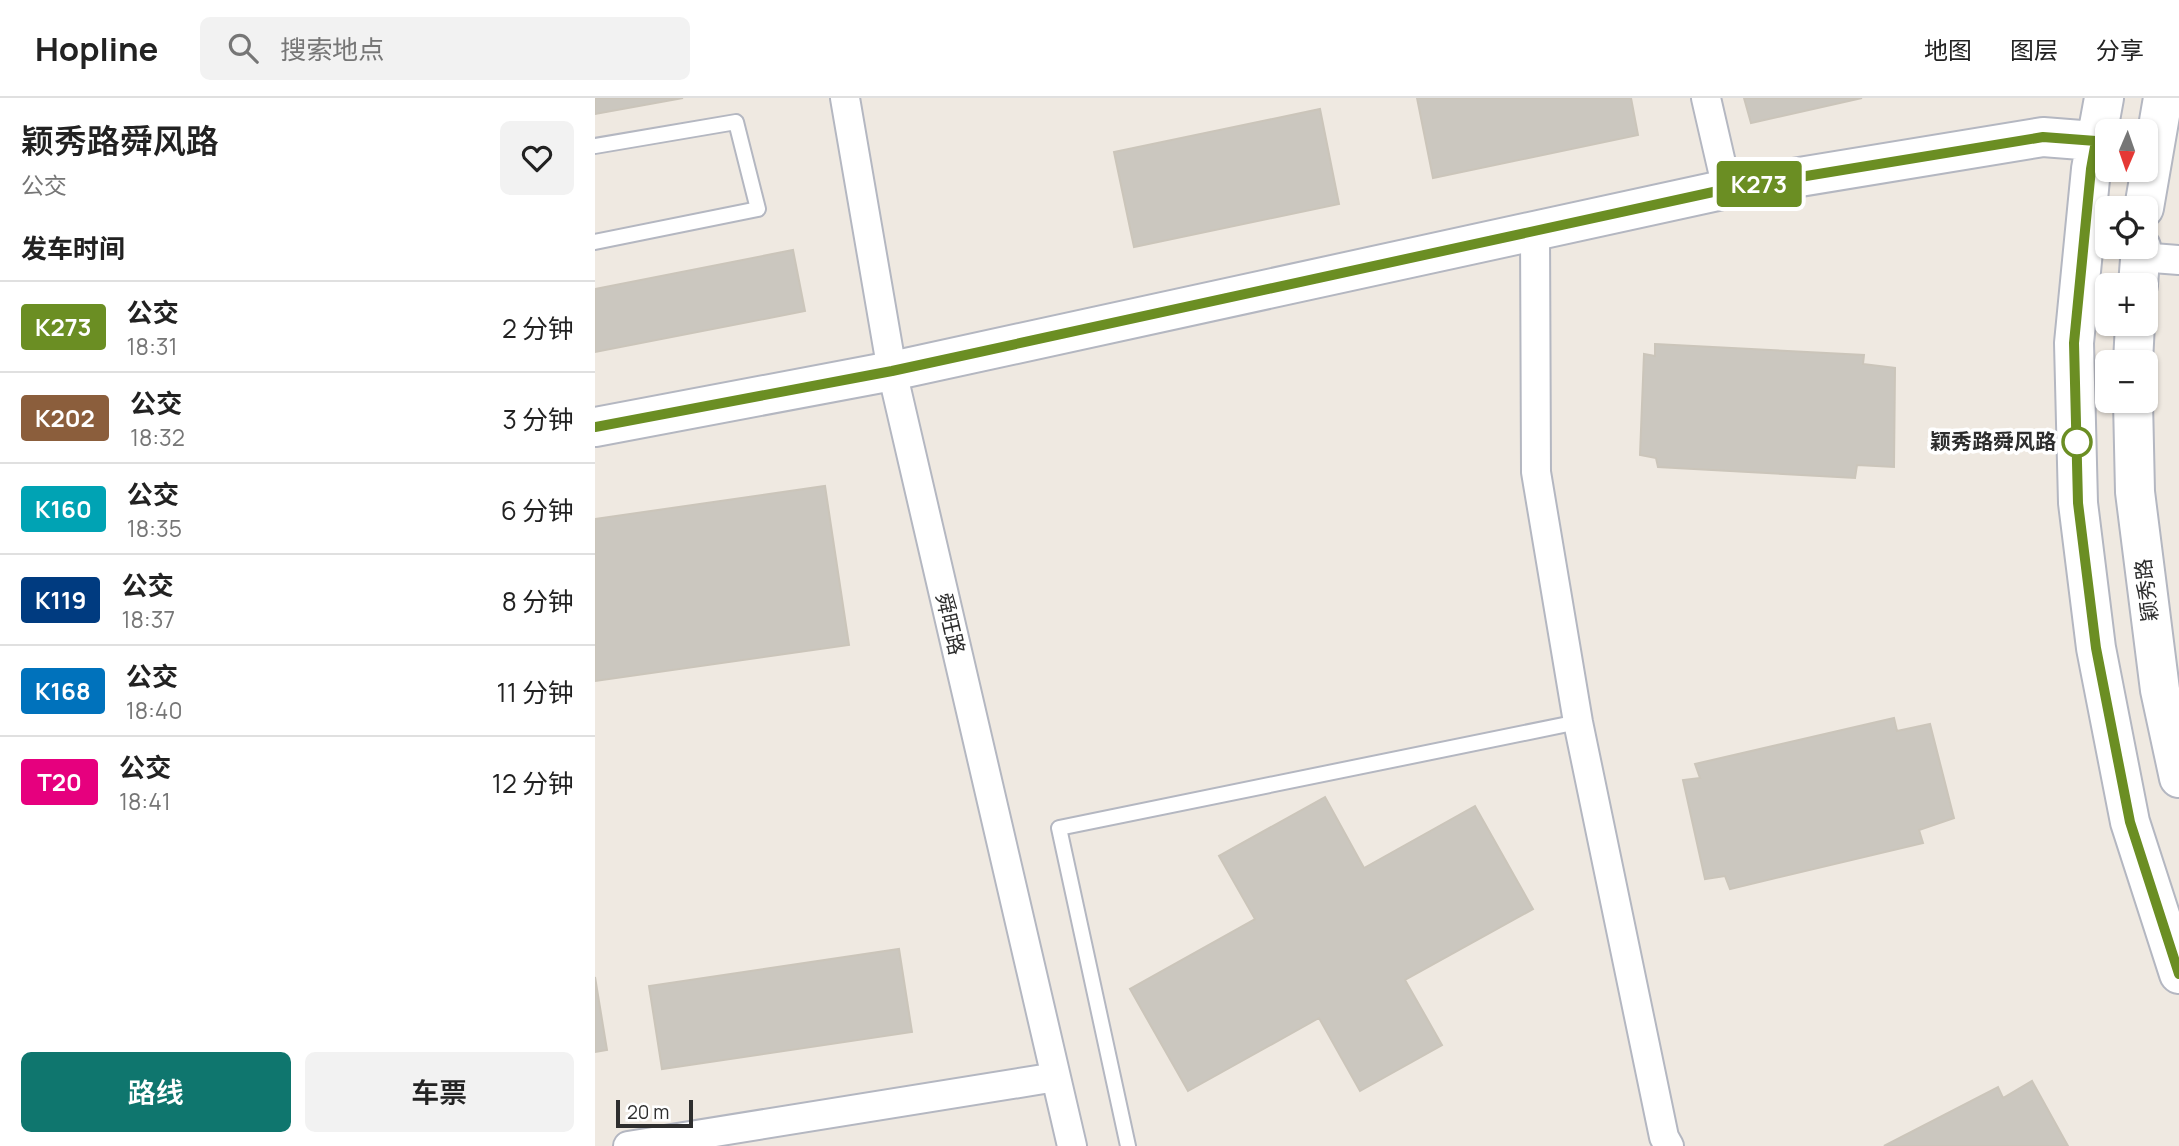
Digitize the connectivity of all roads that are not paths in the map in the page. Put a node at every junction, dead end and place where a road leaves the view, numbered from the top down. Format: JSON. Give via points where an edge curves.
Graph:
{"nodes":[{"id":1,"x":845,"y":98,"type":"edge"},
{"id":2,"x":1706,"y":98,"type":"edge"},
{"id":3,"x":2104,"y":98,"type":"edge"},
{"id":4,"x":2163,"y":98,"type":"edge"},
{"id":5,"x":2103,"y":119,"type":"edge"},
{"id":6,"x":2157,"y":119,"type":"edge"},
{"id":7,"x":2095,"y":141,"type":"edge"},
{"id":8,"x":595,"y":146,"type":"edge"},
{"id":9,"x":2095,"y":159,"type":"edge"},
{"id":10,"x":1727,"y":189,"type":"junction"},
{"id":11,"x":1535,"y":231,"type":"junction"},
{"id":12,"x":595,"y":242,"type":"edge"},
{"id":13,"x":2179,"y":260,"type":"edge"},
{"id":14,"x":2140,"y":263,"type":"edge"},
{"id":15,"x":892,"y":371,"type":"junction"},
{"id":16,"x":2133,"y":413,"type":"edge"},
{"id":17,"x":595,"y":427,"type":"edge"},
{"id":18,"x":1578,"y":722,"type":"junction"},
{"id":19,"x":2179,"y":778,"type":"edge"},
{"id":20,"x":2179,"y":974,"type":"edge"},
{"id":21,"x":1056,"y":1077,"type":"junction"},
{"id":22,"x":628,"y":1146,"type":"edge"},
{"id":23,"x":1072,"y":1146,"type":"edge"},
{"id":24,"x":1128,"y":1146,"type":"edge"},
{"id":25,"x":1669,"y":1146,"type":"edge"}],
"edges":[{"from":1,"to":15,"type":"street","name":"舜旺路"},
{"from":2,"to":10,"type":"street"},
{"from":3,"to":5,"type":"street"},
{"from":4,"to":6,"type":"street"},
{"from":7,"to":10,"type":"street","via":[[2043,137]]},
{"from":8,"to":12,"type":"lane","via":[[736,122],[758,209]]},
{"from":9,"to":20,"type":"street","via":[[2074,343],[2078,503],[2096,648],[2130,822]]},
{"from":10,"to":11,"type":"street"},
{"from":11,"to":15,"type":"street"},
{"from":11,"to":18,"type":"street","via":[[1536,472]]},
{"from":13,"to":14,"type":"street"},
{"from":15,"to":17,"type":"street"},
{"from":15,"to":21,"type":"street","name":"舜旺路"},
{"from":16,"to":19,"type":"street","name":"颖秀路","via":[[2135,492],[2159,690]]},
{"from":18,"to":24,"type":"lane","via":[[1059,828]]},
{"from":18,"to":25,"type":"street"},
{"from":21,"to":22,"type":"street"},
{"from":21,"to":23,"type":"street","name":"舜旺路"}]}
